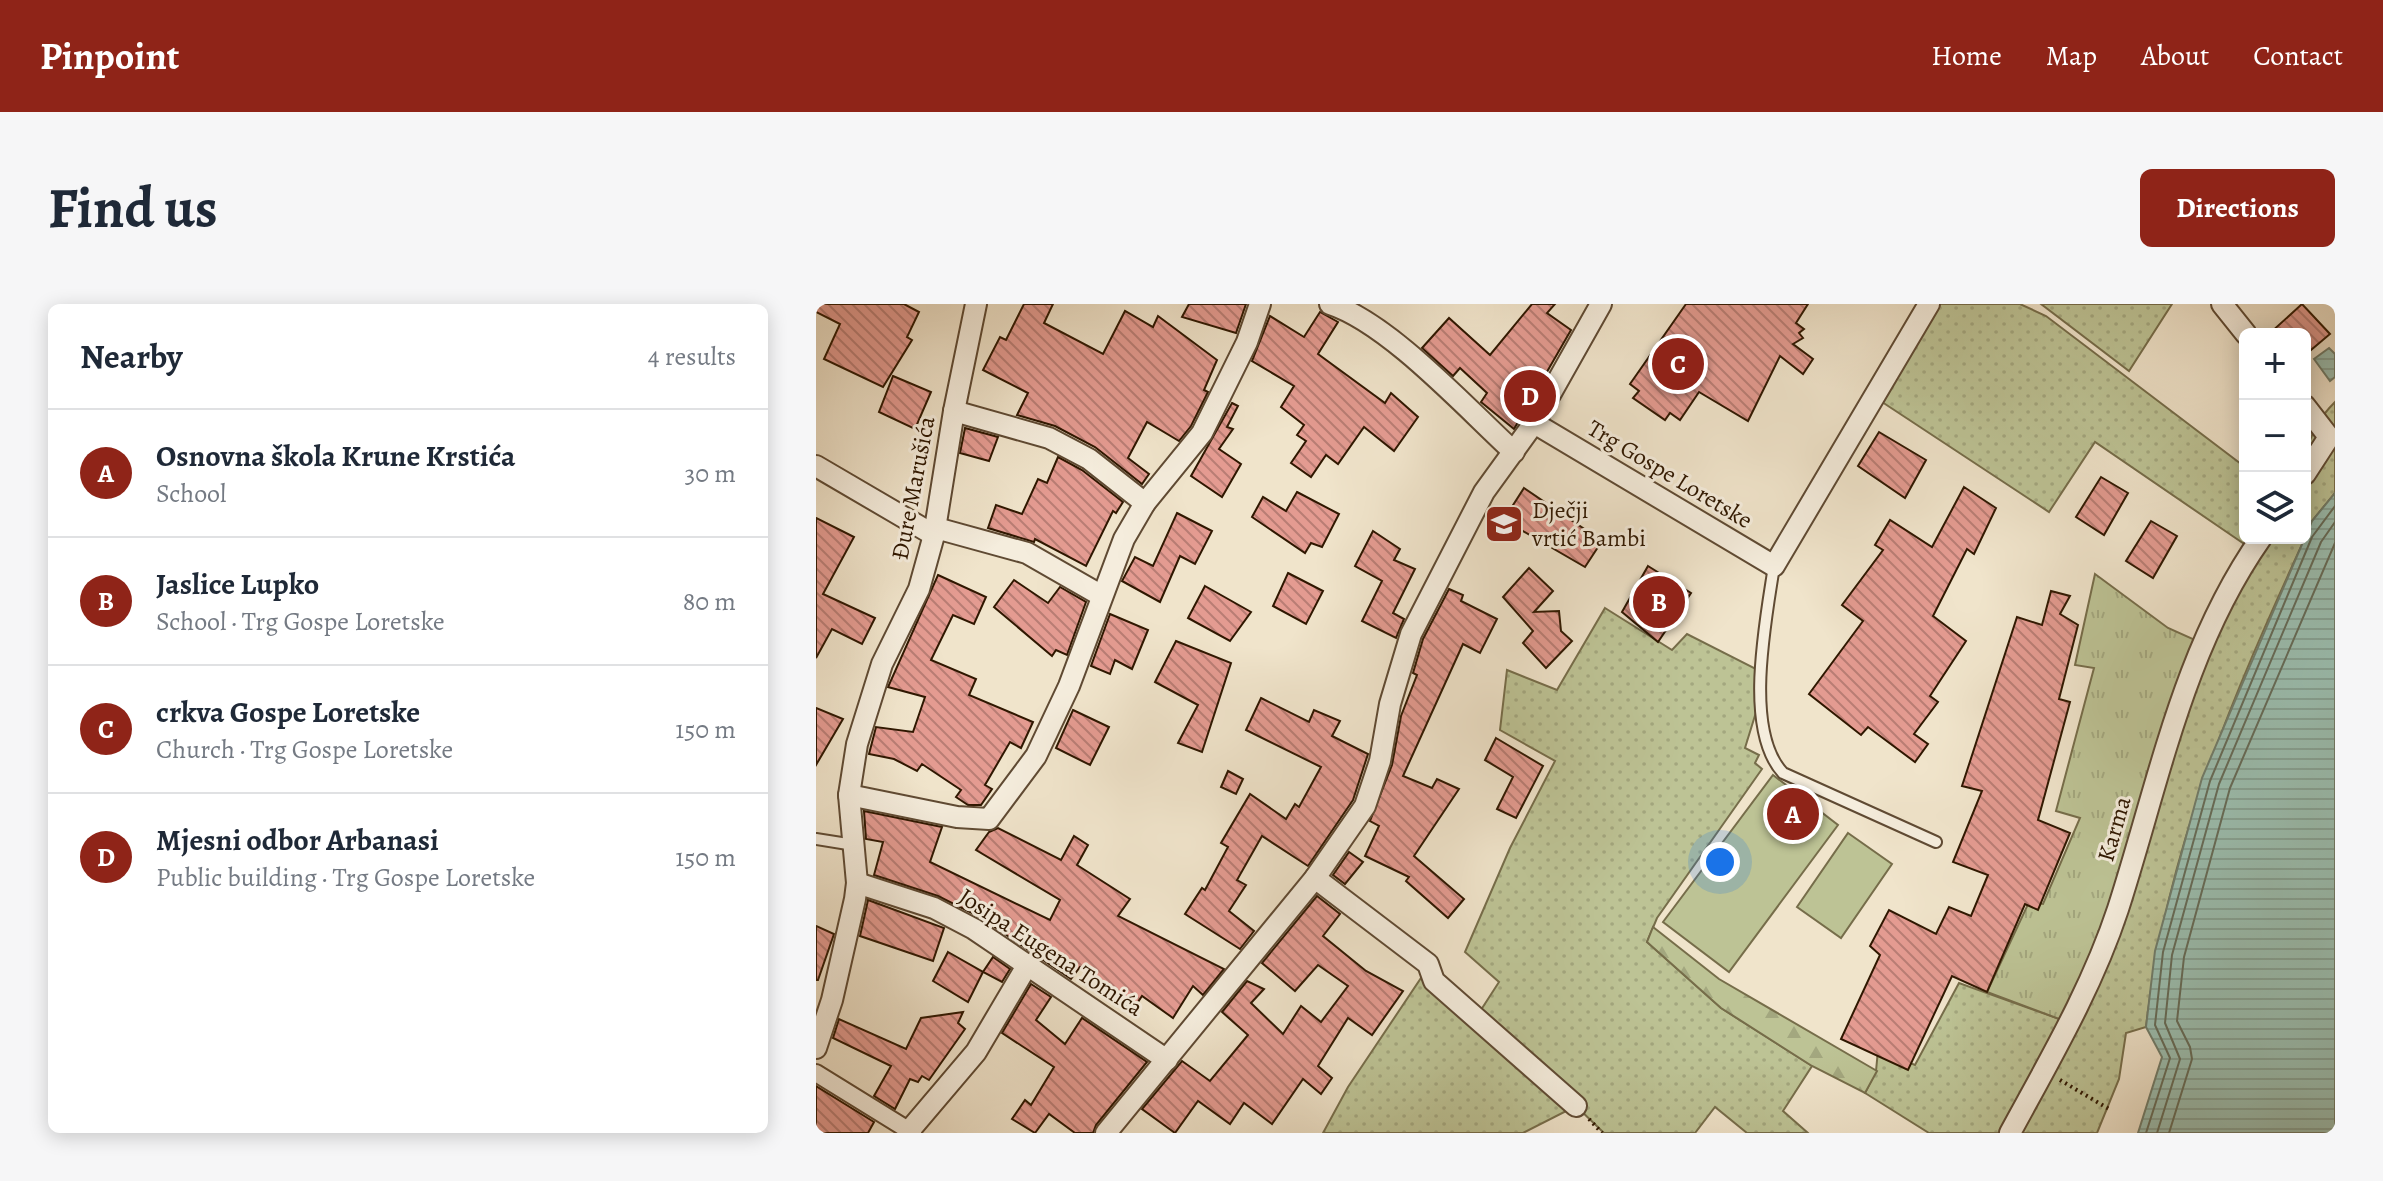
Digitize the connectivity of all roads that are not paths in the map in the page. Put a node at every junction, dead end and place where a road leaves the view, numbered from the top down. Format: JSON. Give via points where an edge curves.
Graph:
{"nodes":[{"id":1,"x":976,"y":304,"type":"edge"},
{"id":2,"x":1260,"y":304,"type":"edge"},
{"id":3,"x":1330,"y":304,"type":"edge"},
{"id":4,"x":1601,"y":304,"type":"edge"},
{"id":5,"x":1929,"y":304,"type":"edge"},
{"id":6,"x":2222,"y":304,"type":"edge"},
{"id":7,"x":2241,"y":328,"type":"edge"},
{"id":8,"x":954,"y":411,"type":"junction"},
{"id":9,"x":2311,"y":412,"type":"edge"},
{"id":10,"x":1534,"y":423,"type":"junction"},
{"id":11,"x":2332,"y":434,"type":"edge"},
{"id":12,"x":1514,"y":452,"type":"junction"},
{"id":13,"x":816,"y":466,"type":"edge"},
{"id":14,"x":2306,"y":472,"type":"edge"},
{"id":15,"x":1145,"y":503,"type":"junction"},
{"id":16,"x":935,"y":531,"type":"junction"},
{"id":17,"x":2258,"y":544,"type":"edge"},
{"id":18,"x":1774,"y":566,"type":"junction"},
{"id":19,"x":1102,"y":596,"type":"junction"},
{"id":20,"x":849,"y":795,"type":"junction"},
{"id":21,"x":816,"y":839,"type":"edge"},
{"id":22,"x":1936,"y":842,"type":"dead end"},
{"id":23,"x":854,"y":845,"type":"junction"},
{"id":24,"x":1315,"y":878,"type":"junction"},
{"id":25,"x":857,"y":883,"type":"junction"},
{"id":26,"x":1028,"y":964,"type":"junction"},
{"id":27,"x":816,"y":1048,"type":"edge"},
{"id":28,"x":1167,"y":1060,"type":"junction"},
{"id":29,"x":816,"y":1073,"type":"edge"},
{"id":30,"x":1576,"y":1106,"type":"dead end"},
{"id":31,"x":911,"y":1132,"type":"edge"},
{"id":32,"x":1106,"y":1133,"type":"edge"},
{"id":33,"x":2010,"y":1133,"type":"edge"}],
"edges":[{"from":1,"to":8,"type":"street","name":"Đure Marušića"},
{"from":2,"to":15,"type":"street","via":[[1202,433]]},
{"from":3,"to":12,"type":"street","via":[[1379,329]]},
{"from":4,"to":10,"type":"street"},
{"from":5,"to":18,"type":"street"},
{"from":6,"to":7,"type":"street"},
{"from":8,"to":15,"type":"street","via":[[1049,438],[1089,459]]},
{"from":8,"to":16,"type":"street","name":"Đure Marušića"},
{"from":9,"to":11,"type":"street"},
{"from":10,"to":12,"type":"street"},
{"from":10,"to":18,"type":"street","name":"Trg Gospe Loretske"},
{"from":11,"to":14,"type":"street"},
{"from":12,"to":24,"type":"street","via":[[1484,492],[1411,634],[1365,806]]},
{"from":13,"to":16,"type":"street"},
{"from":15,"to":19,"type":"street"},
{"from":16,"to":19,"type":"street","via":[[1027,553]]},
{"from":16,"to":20,"type":"street","name":"Đure Marušića","via":[[919,589],[866,709]]},
{"from":17,"to":33,"type":"street","name":"Karma","via":[[2219,610],[2177,704],[2117,912],[2072,1020]]},
{"from":18,"to":22,"type":"lane","via":[[1761,696],[1772,761],[1783,773]]},
{"from":19,"to":20,"type":"street","via":[[1036,756],[989,819]]},
{"from":20,"to":23,"type":"street","name":"Đure Marušića"},
{"from":21,"to":23,"type":"lane"},
{"from":23,"to":25,"type":"street","name":"Đure Marušića"},
{"from":24,"to":28,"type":"street"},
{"from":24,"to":30,"type":"street","via":[[1428,964],[1434,981]]},
{"from":25,"to":26,"type":"street","name":"Josipa Eugena Tomića","via":[[934,908]]},
{"from":25,"to":27,"type":"street","name":"Đure Marušića"},
{"from":26,"to":28,"type":"street","name":"Josipa Eugena Tomića"},
{"from":26,"to":31,"type":"street","via":[[976,1052]]},
{"from":28,"to":32,"type":"street"},
{"from":29,"to":31,"type":"street"}]}
